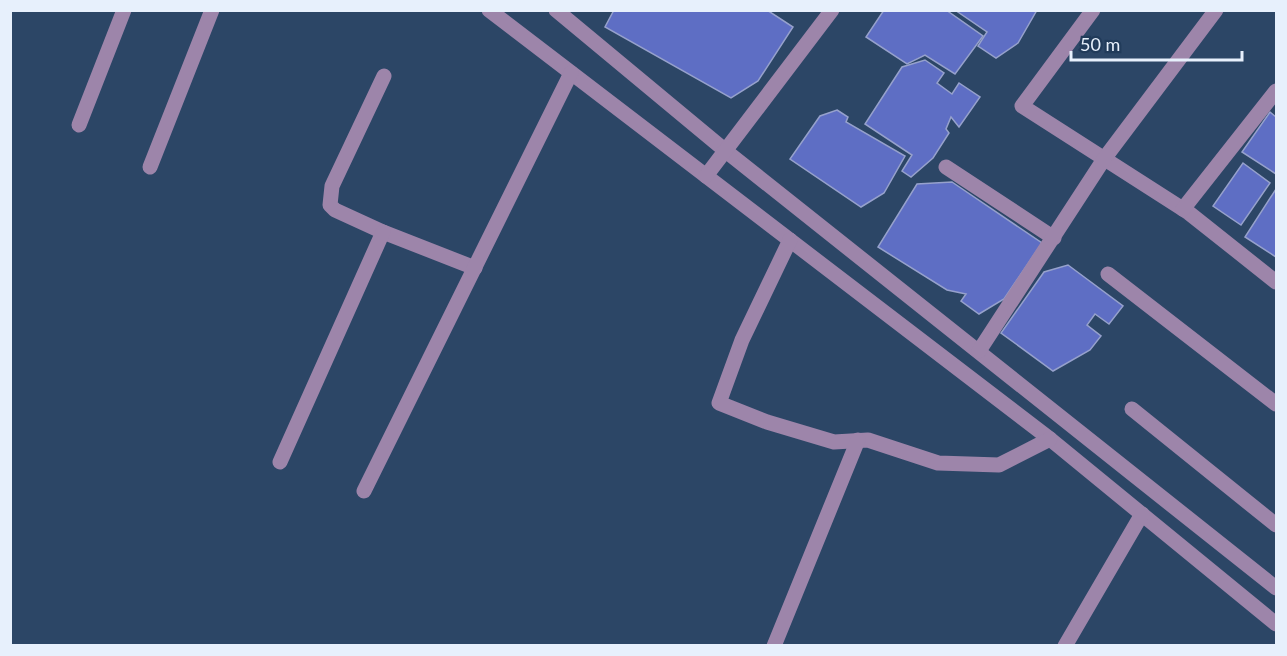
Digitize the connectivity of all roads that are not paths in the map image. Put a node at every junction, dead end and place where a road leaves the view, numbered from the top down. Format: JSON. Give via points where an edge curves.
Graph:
{"nodes":[{"id":1,"x":124,"y":10,"type":"edge"},
{"id":2,"x":212,"y":10,"type":"edge"},
{"id":3,"x":489,"y":10,"type":"edge"},
{"id":4,"x":556,"y":10,"type":"edge"},
{"id":5,"x":832,"y":10,"type":"edge"},
{"id":6,"x":1093,"y":10,"type":"edge"},
{"id":7,"x":1216,"y":10,"type":"edge"},
{"id":8,"x":571,"y":73,"type":"junction"},
{"id":9,"x":384,"y":76,"type":"dead end"},
{"id":10,"x":1276,"y":91,"type":"edge"},
{"id":11,"x":79,"y":125,"type":"dead end"},
{"id":12,"x":727,"y":152,"type":"junction"},
{"id":13,"x":1104,"y":159,"type":"junction"},
{"id":14,"x":150,"y":167,"type":"dead end"},
{"id":15,"x":946,"y":167,"type":"dead end"},
{"id":16,"x":706,"y":176,"type":"junction"},
{"id":17,"x":1184,"y":209,"type":"junction"},
{"id":18,"x":383,"y":232,"type":"junction"},
{"id":19,"x":1054,"y":238,"type":"junction"},
{"id":20,"x":790,"y":240,"type":"junction"},
{"id":21,"x":475,"y":268,"type":"junction"},
{"id":22,"x":1108,"y":274,"type":"dead end"},
{"id":23,"x":1276,"y":280,"type":"edge"},
{"id":24,"x":979,"y":351,"type":"junction"},
{"id":25,"x":1276,"y":404,"type":"edge"},
{"id":26,"x":1132,"y":409,"type":"dead end"},
{"id":27,"x":1050,"y":439,"type":"junction"},
{"id":28,"x":858,"y":440,"type":"junction"},
{"id":29,"x":280,"y":462,"type":"dead end"},
{"id":30,"x":364,"y":491,"type":"dead end"},
{"id":31,"x":1142,"y":514,"type":"junction"},
{"id":32,"x":1276,"y":525,"type":"edge"},
{"id":33,"x":1276,"y":585,"type":"edge"},
{"id":34,"x":1259,"y":610,"type":"junction"},
{"id":35,"x":1276,"y":624,"type":"edge"},
{"id":36,"x":774,"y":645,"type":"edge"},
{"id":37,"x":1065,"y":645,"type":"edge"}],
"edges":[{"from":1,"to":11,"type":"street"},
{"from":2,"to":14,"type":"street"},
{"from":3,"to":8,"type":"street"},
{"from":4,"to":12,"type":"street"},
{"from":5,"to":12,"type":"street"},
{"from":6,"to":13,"type":"street","via":[[1022,106]]},
{"from":7,"to":13,"type":"street"},
{"from":8,"to":16,"type":"street"},
{"from":8,"to":21,"type":"street"},
{"from":9,"to":18,"type":"street","via":[[329,197],[335,210]]},
{"from":10,"to":17,"type":"street"},
{"from":12,"to":16,"type":"street"},
{"from":12,"to":24,"type":"street"},
{"from":13,"to":17,"type":"street"},
{"from":13,"to":19,"type":"street"},
{"from":15,"to":19,"type":"street"},
{"from":16,"to":20,"type":"street"},
{"from":17,"to":23,"type":"street"},
{"from":18,"to":21,"type":"street"},
{"from":18,"to":29,"type":"street"},
{"from":19,"to":24,"type":"street"},
{"from":20,"to":27,"type":"street"},
{"from":20,"to":28,"type":"street","via":[[742,339],[719,403],[834,442]]},
{"from":21,"to":30,"type":"street"},
{"from":22,"to":25,"type":"street"},
{"from":24,"to":33,"type":"street"},
{"from":26,"to":32,"type":"street"},
{"from":27,"to":28,"type":"street","via":[[999,465],[938,463]]},
{"from":27,"to":31,"type":"street"},
{"from":28,"to":36,"type":"street"},
{"from":31,"to":34,"type":"street"},
{"from":31,"to":37,"type":"street"},
{"from":33,"to":34,"type":"street"},
{"from":34,"to":35,"type":"street"}]}
